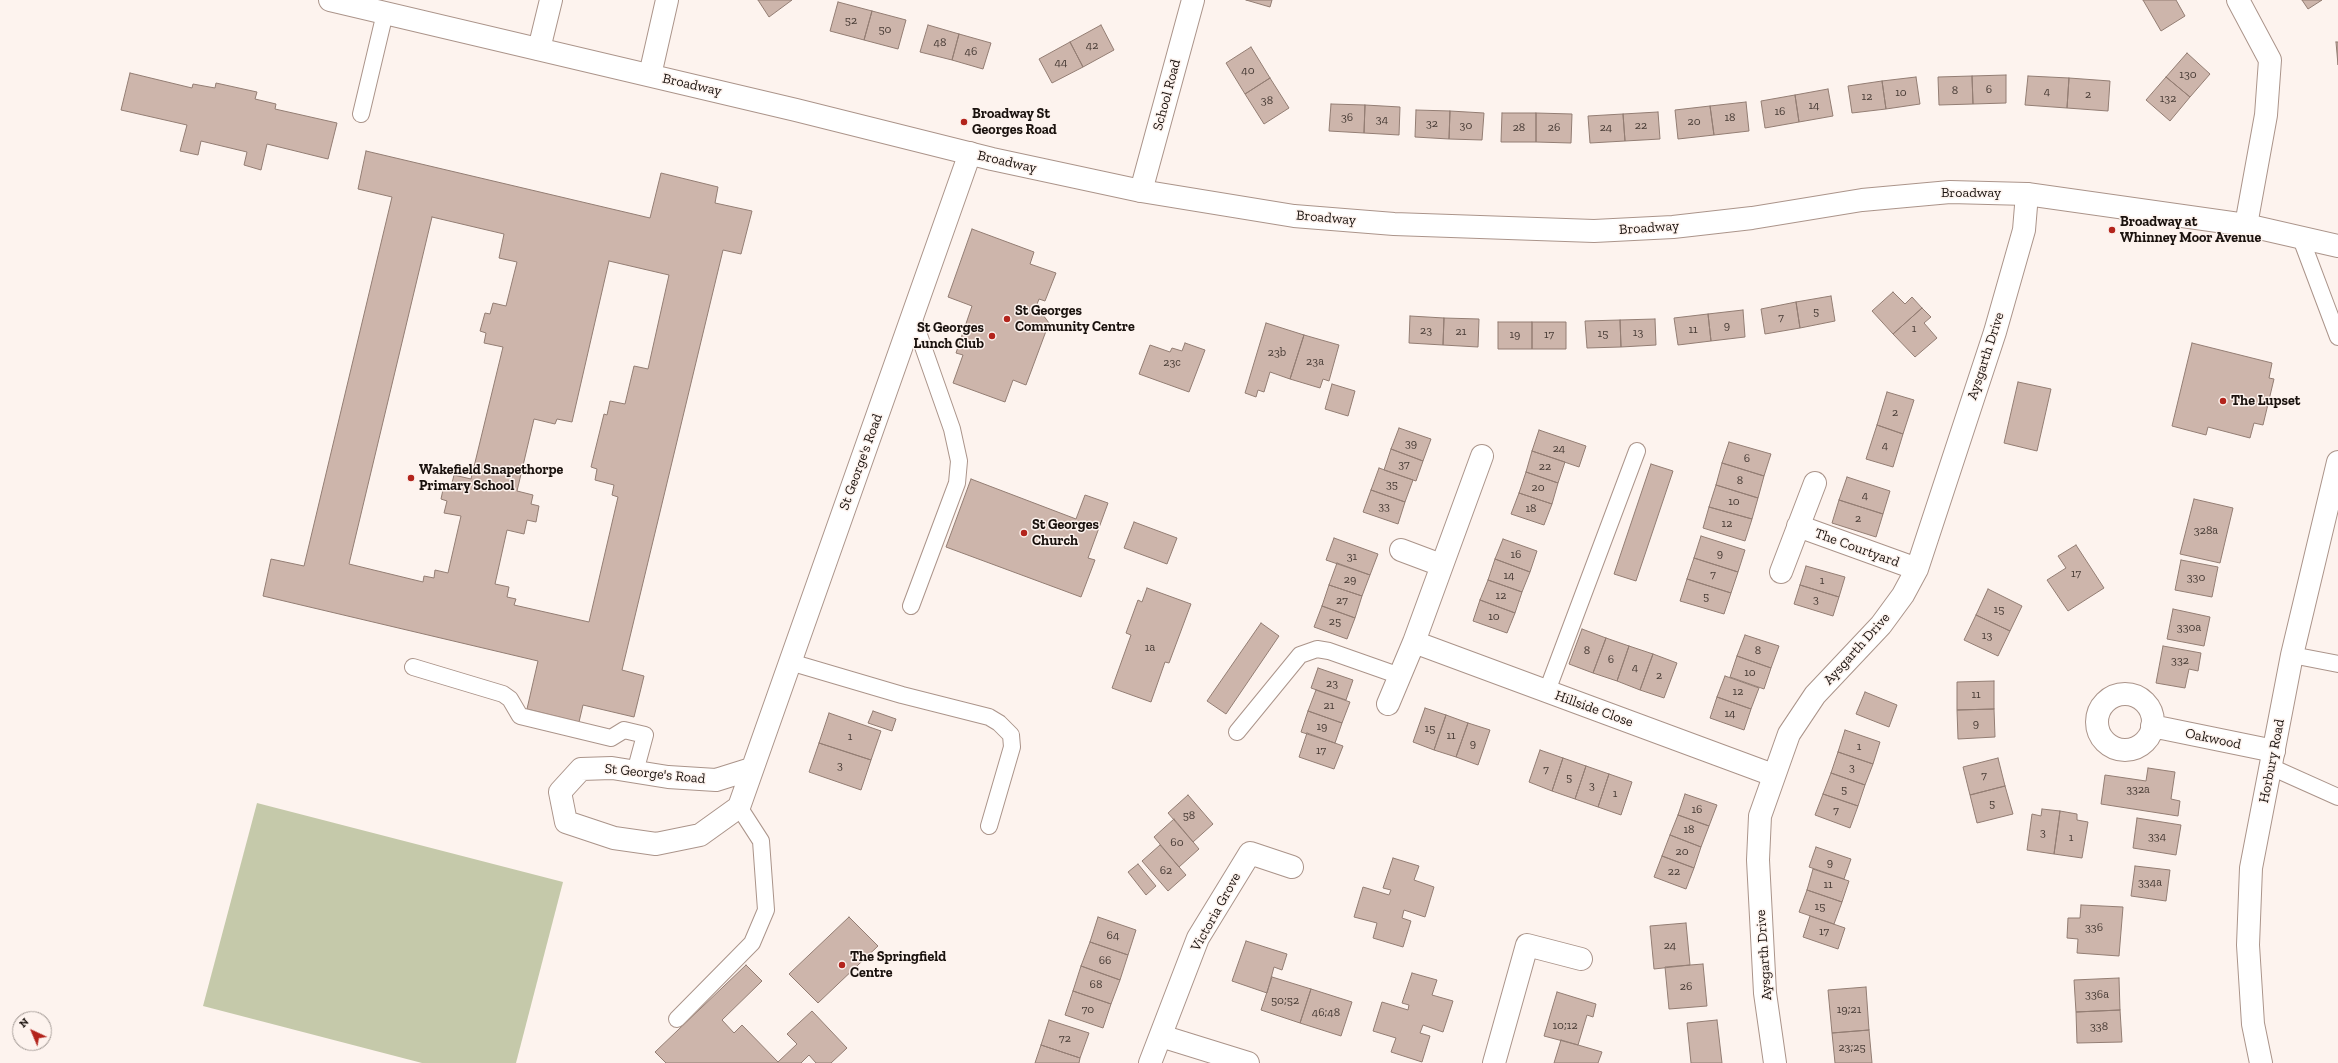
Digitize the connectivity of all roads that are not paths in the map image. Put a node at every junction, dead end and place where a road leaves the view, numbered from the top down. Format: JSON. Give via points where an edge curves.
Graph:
{"nodes":[{"id":1,"x":330,"y":0,"type":"edge"},
{"id":2,"x":551,"y":0,"type":"edge"},
{"id":3,"x":667,"y":0,"type":"edge"},
{"id":4,"x":1193,"y":0,"type":"edge"},
{"id":5,"x":2238,"y":0,"type":"edge"},
{"id":6,"x":385,"y":13,"type":"junction"},
{"id":7,"x":539,"y":49,"type":"junction"},
{"id":8,"x":650,"y":75,"type":"junction"},
{"id":9,"x":361,"y":114,"type":"dead end"},
{"id":10,"x":970,"y":153,"type":"junction"},
{"id":11,"x":1140,"y":191,"type":"junction"},
{"id":12,"x":2027,"y":194,"type":"junction"},
{"id":13,"x":2246,"y":225,"type":"junction"},
{"id":14,"x":2300,"y":236,"type":"junction"},
{"id":15,"x":2338,"y":246,"type":"edge"},
{"id":16,"x":913,"y":318,"type":"junction"},
{"id":17,"x":2338,"y":338,"type":"edge"},
{"id":18,"x":1637,"y":451,"type":"dead end"},
{"id":19,"x":1482,"y":456,"type":"dead end"},
{"id":20,"x":2338,"y":462,"type":"edge"},
{"id":21,"x":1815,"y":483,"type":"dead end"},
{"id":22,"x":1798,"y":526,"type":"junction"},
{"id":23,"x":1401,"y":550,"type":"dead end"},
{"id":24,"x":1441,"y":566,"type":"junction"},
{"id":25,"x":1917,"y":569,"type":"junction"},
{"id":26,"x":1781,"y":572,"type":"dead end"},
{"id":27,"x":911,"y":606,"type":"dead end"},
{"id":28,"x":1414,"y":642,"type":"junction"},
{"id":29,"x":2292,"y":655,"type":"junction"},
{"id":30,"x":790,"y":662,"type":"junction"},
{"id":31,"x":2338,"y":664,"type":"edge"},
{"id":32,"x":413,"y":667,"type":"dead end"},
{"id":33,"x":1400,"y":676,"type":"junction"},
{"id":34,"x":1547,"y":691,"type":"junction"},
{"id":35,"x":1388,"y":704,"type":"dead end"},
{"id":36,"x":2152,"y":726,"type":"dead end"},
{"id":37,"x":1237,"y":732,"type":"dead end"},
{"id":38,"x":2273,"y":759,"type":"junction"},
{"id":39,"x":751,"y":769,"type":"junction"},
{"id":40,"x":635,"y":772,"type":"junction"},
{"id":41,"x":1773,"y":775,"type":"junction"},
{"id":42,"x":2338,"y":797,"type":"edge"},
{"id":43,"x":739,"y":807,"type":"junction"},
{"id":44,"x":989,"y":826,"type":"dead end"},
{"id":45,"x":1292,"y":867,"type":"dead end"},
{"id":46,"x":1580,"y":960,"type":"dead end"},
{"id":47,"x":677,"y":1019,"type":"dead end"},
{"id":48,"x":1161,"y":1036,"type":"junction"},
{"id":49,"x":1150,"y":1063,"type":"edge"},
{"id":50,"x":1248,"y":1063,"type":"edge"},
{"id":51,"x":1494,"y":1063,"type":"edge"},
{"id":52,"x":1775,"y":1063,"type":"edge"},
{"id":53,"x":2261,"y":1063,"type":"edge"}],
"edges":[{"from":1,"to":6,"type":"main road","name":"Broadway"},
{"from":2,"to":7,"type":"main road"},
{"from":3,"to":8,"type":"main road"},
{"from":4,"to":11,"type":"main road","name":"School Road"},
{"from":5,"to":13,"type":"main road","via":[[2270,60],[2266,115]]},
{"from":6,"to":7,"type":"main road","name":"Broadway"},
{"from":6,"to":9,"type":"lane"},
{"from":7,"to":8,"type":"main road","name":"Broadway"},
{"from":8,"to":10,"type":"main road","name":"Broadway"},
{"from":10,"to":11,"type":"main road","name":"Broadway"},
{"from":10,"to":16,"type":"main road","name":"St George's Road"},
{"from":11,"to":12,"type":"main road","name":"Broadway","via":[[1294,216],[1394,224],[1594,231],[1673,227],[1752,218],[1862,200],[1942,192]]},
{"from":12,"to":13,"type":"main road","name":"Broadway"},
{"from":12,"to":25,"type":"main road","name":"Aysgarth Drive","via":[[2024,230],[1995,332]]},
{"from":13,"to":14,"type":"main road","name":"Broadway"},
{"from":14,"to":15,"type":"main road","name":"Broadway"},
{"from":14,"to":17,"type":"lane"},
{"from":16,"to":27,"type":"lane","via":[[952,429],[960,461],[957,483]]},
{"from":16,"to":30,"type":"main road","name":"St George's Road"},
{"from":18,"to":34,"type":"lane"},
{"from":19,"to":24,"type":"main road"},
{"from":20,"to":29,"type":"main road","name":"Horbury Road"},
{"from":21,"to":22,"type":"main road","name":"The Courtyard"},
{"from":22,"to":25,"type":"main road","name":"The Courtyard"},
{"from":22,"to":26,"type":"main road","name":"The Courtyard"},
{"from":23,"to":24,"type":"main road"},
{"from":24,"to":28,"type":"main road"},
{"from":25,"to":41,"type":"main road","name":"Aysgarth Drive","via":[[1881,625],[1815,694],[1789,734]]},
{"from":28,"to":33,"type":"main road"},
{"from":28,"to":34,"type":"main road","name":"Hillside Close"},
{"from":29,"to":31,"type":"lane"},
{"from":29,"to":38,"type":"main road","name":"Horbury Road"},
{"from":30,"to":39,"type":"main road","name":"St George's Road"},
{"from":30,"to":44,"type":"lane","via":[[989,717],[999,723],[1011,735],[1012,747]]},
{"from":32,"to":40,"type":"lane","via":[[503,694],[510,699],[520,716],[611,738],[624,730],[645,734]]},
{"from":33,"to":35,"type":"main road"},
{"from":33,"to":37,"type":"lane","via":[[1317,649],[1300,655]]},
{"from":34,"to":41,"type":"main road","name":"Hillside Close"},
{"from":36,"to":38,"type":"main road","name":"Oakwood"},
{"from":38,"to":42,"type":"lane"},
{"from":38,"to":53,"type":"main road","name":"Horbury Road","via":[[2252,868],[2248,945],[2253,1024]]},
{"from":39,"to":40,"type":"main road","name":"St George's Road","via":[[716,780]]},
{"from":39,"to":43,"type":"main road","name":"St George's Road"},
{"from":40,"to":43,"type":"main road","name":"St George's Road","via":[[612,768],[581,769],[560,792],[566,822],[614,838],[656,844],[700,835]]},
{"from":41,"to":52,"type":"main road","name":"Aysgarth Drive","via":[[1760,816],[1758,860],[1766,993]]},
{"from":43,"to":47,"type":"lane","via":[[762,841],[766,910],[752,942]]},
{"from":45,"to":48,"type":"main road","name":"Victoria Grove","via":[[1250,853],[1198,938]]},
{"from":46,"to":51,"type":"main road","via":[[1527,945]]},
{"from":48,"to":49,"type":"main road","name":"Victoria Grove"},
{"from":48,"to":50,"type":"main road"}]}
